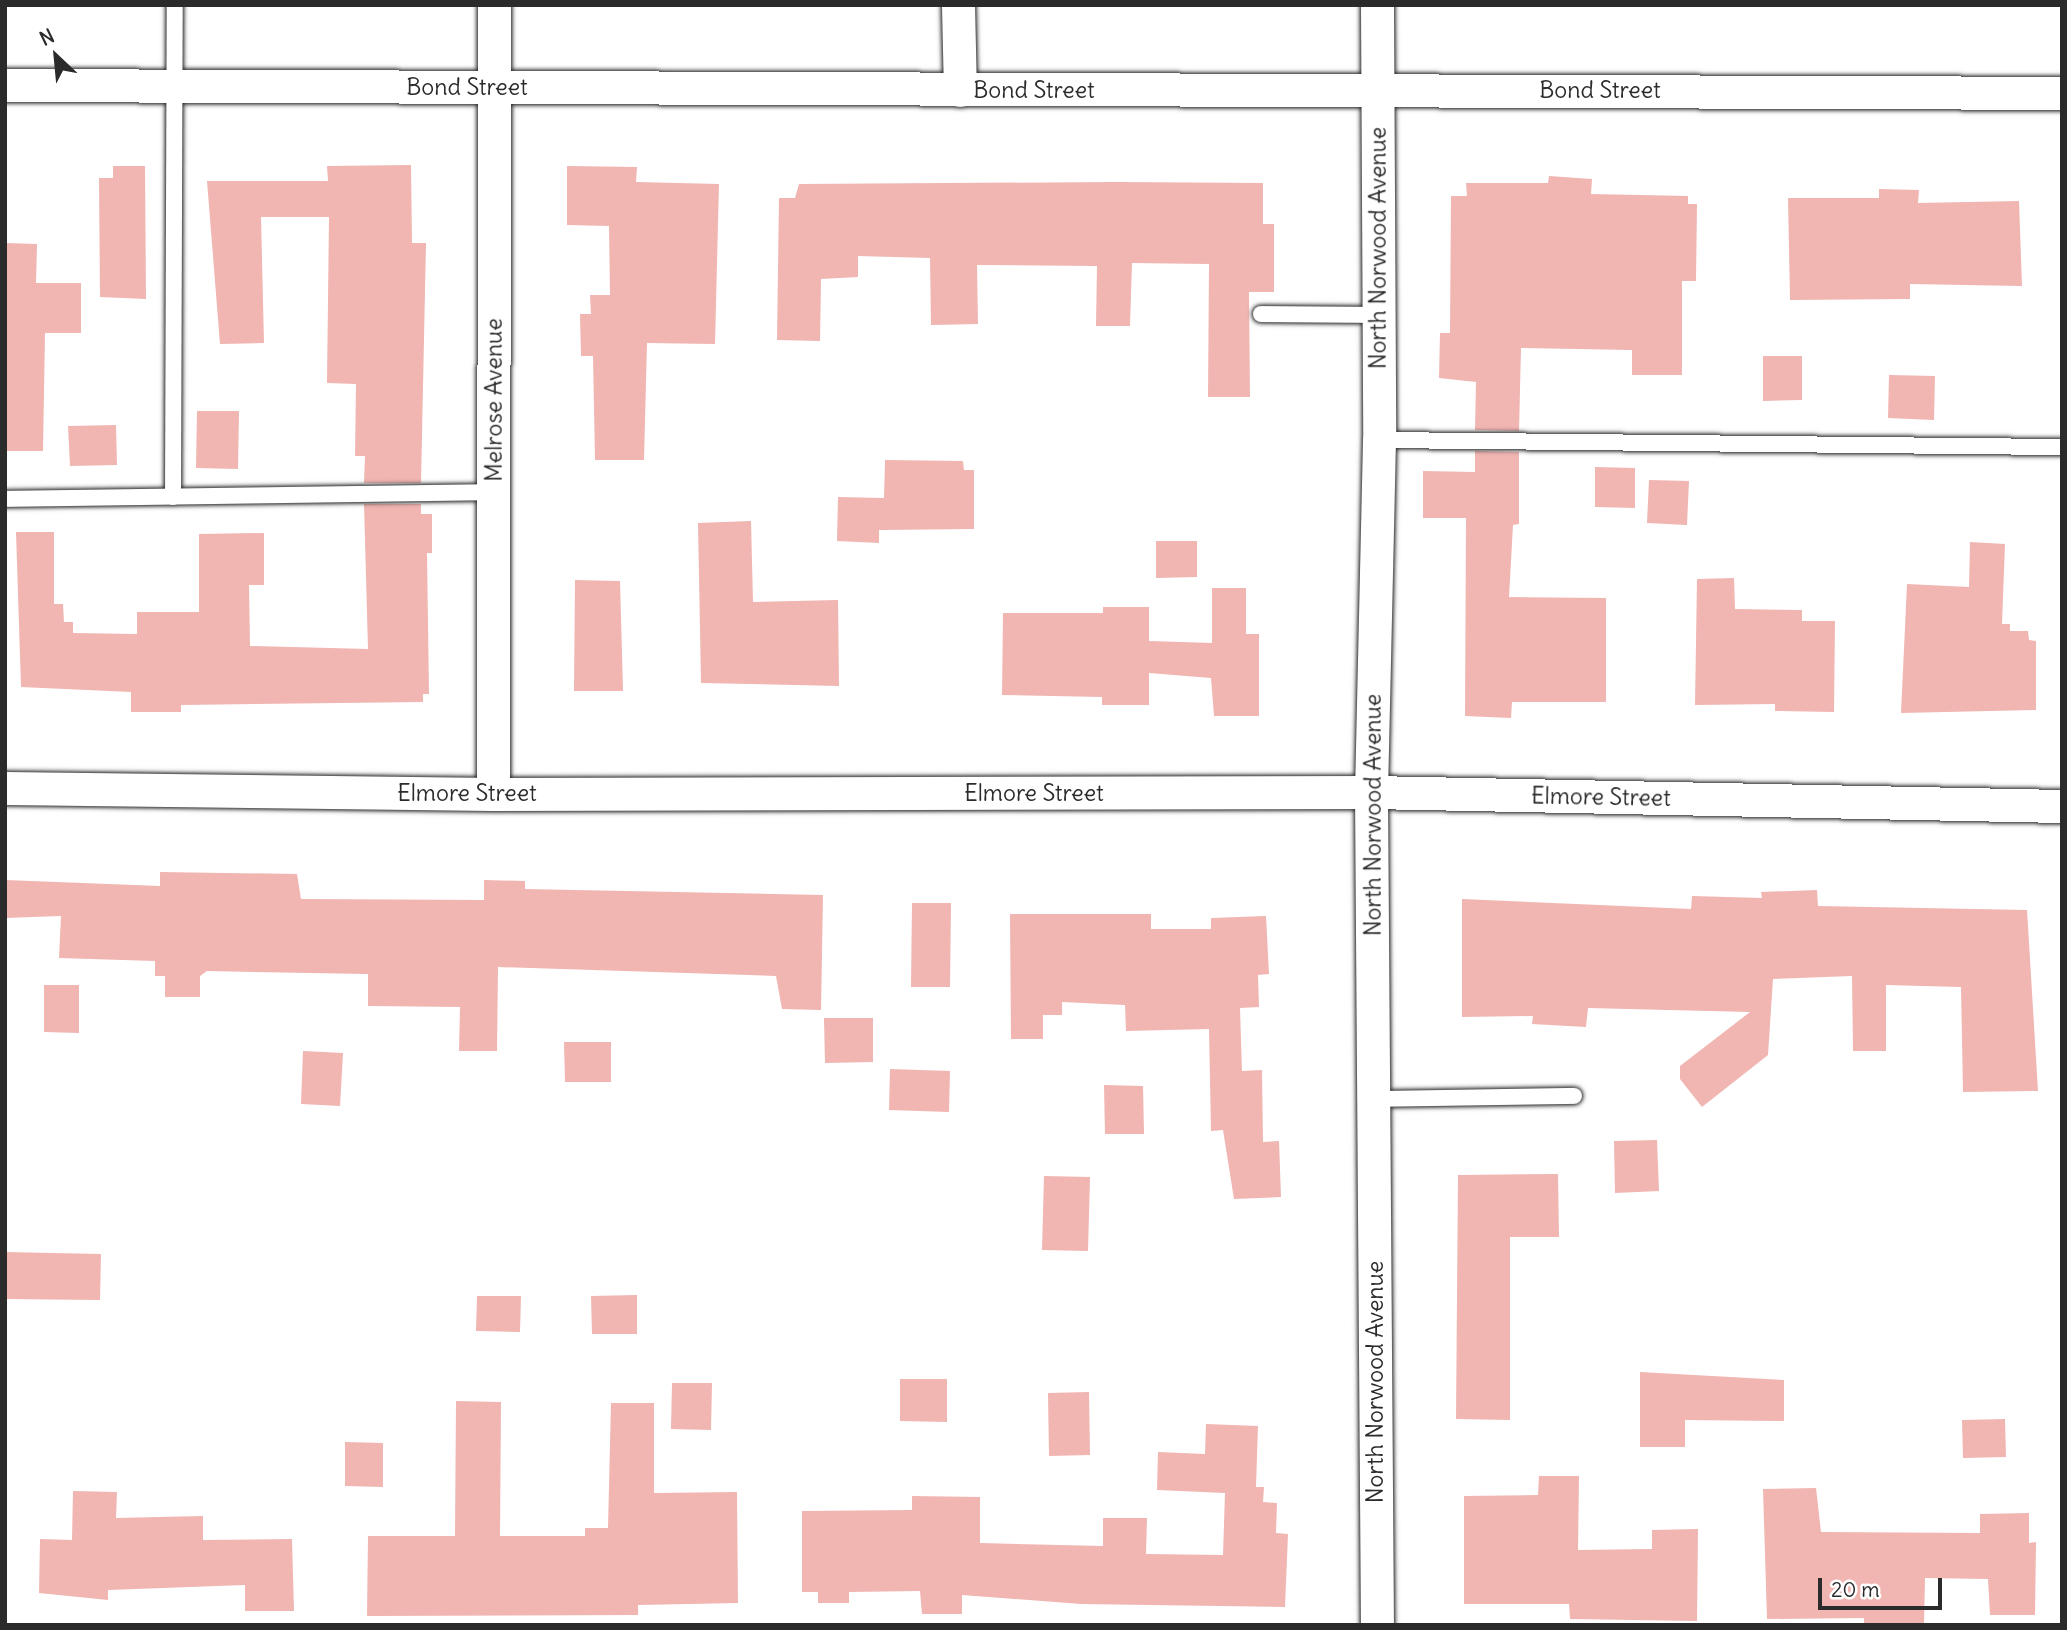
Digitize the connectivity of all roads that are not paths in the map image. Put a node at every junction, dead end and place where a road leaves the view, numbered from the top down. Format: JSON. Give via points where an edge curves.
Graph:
{"nodes":[{"id":1,"x":175,"y":5,"type":"edge"},
{"id":2,"x":494,"y":5,"type":"edge"},
{"id":3,"x":958,"y":5,"type":"edge"},
{"id":4,"x":1377,"y":5,"type":"edge"},
{"id":5,"x":5,"y":85,"type":"edge"},
{"id":6,"x":175,"y":86,"type":"junction"},
{"id":7,"x":495,"y":87,"type":"junction"},
{"id":8,"x":1377,"y":88,"type":"junction"},
{"id":9,"x":960,"y":90,"type":"junction"},
{"id":10,"x":2062,"y":93,"type":"edge"},
{"id":11,"x":1261,"y":314,"type":"dead end"},
{"id":12,"x":1378,"y":315,"type":"junction"},
{"id":13,"x":1379,"y":440,"type":"junction"},
{"id":14,"x":2062,"y":447,"type":"edge"},
{"id":15,"x":494,"y":492,"type":"junction"},
{"id":16,"x":173,"y":497,"type":"junction"},
{"id":17,"x":5,"y":499,"type":"edge"},
{"id":18,"x":5,"y":788,"type":"edge"},
{"id":19,"x":1371,"y":792,"type":"junction"},
{"id":20,"x":493,"y":794,"type":"junction"},
{"id":21,"x":2062,"y":806,"type":"edge"},
{"id":22,"x":1574,"y":1096,"type":"dead end"},
{"id":23,"x":1374,"y":1099,"type":"junction"},
{"id":24,"x":1377,"y":1625,"type":"edge"}],
"edges":[{"from":1,"to":6,"type":"lane"},
{"from":2,"to":7,"type":"street","name":"Melrose Avenue"},
{"from":3,"to":9,"type":"street"},
{"from":4,"to":8,"type":"street","name":"North Norwood Avenue"},
{"from":5,"to":6,"type":"street","name":"Bond Street"},
{"from":6,"to":7,"type":"street","name":"Bond Street"},
{"from":6,"to":16,"type":"lane"},
{"from":7,"to":9,"type":"street","name":"Bond Street"},
{"from":7,"to":15,"type":"street","name":"Melrose Avenue"},
{"from":8,"to":9,"type":"street","name":"Bond Street"},
{"from":8,"to":10,"type":"street","name":"Bond Street"},
{"from":8,"to":12,"type":"street","name":"North Norwood Avenue"},
{"from":11,"to":12,"type":"lane"},
{"from":12,"to":13,"type":"street","name":"North Norwood Avenue"},
{"from":13,"to":14,"type":"lane"},
{"from":13,"to":19,"type":"street","name":"North Norwood Avenue"},
{"from":15,"to":16,"type":"lane"},
{"from":15,"to":20,"type":"street","name":"Melrose Avenue"},
{"from":16,"to":17,"type":"lane"},
{"from":18,"to":20,"type":"street","name":"Elmore Street"},
{"from":19,"to":20,"type":"street","name":"Elmore Street"},
{"from":19,"to":21,"type":"street","name":"Elmore Street"},
{"from":19,"to":23,"type":"street","name":"North Norwood Avenue"},
{"from":22,"to":23,"type":"lane"},
{"from":23,"to":24,"type":"street","name":"North Norwood Avenue"}]}
